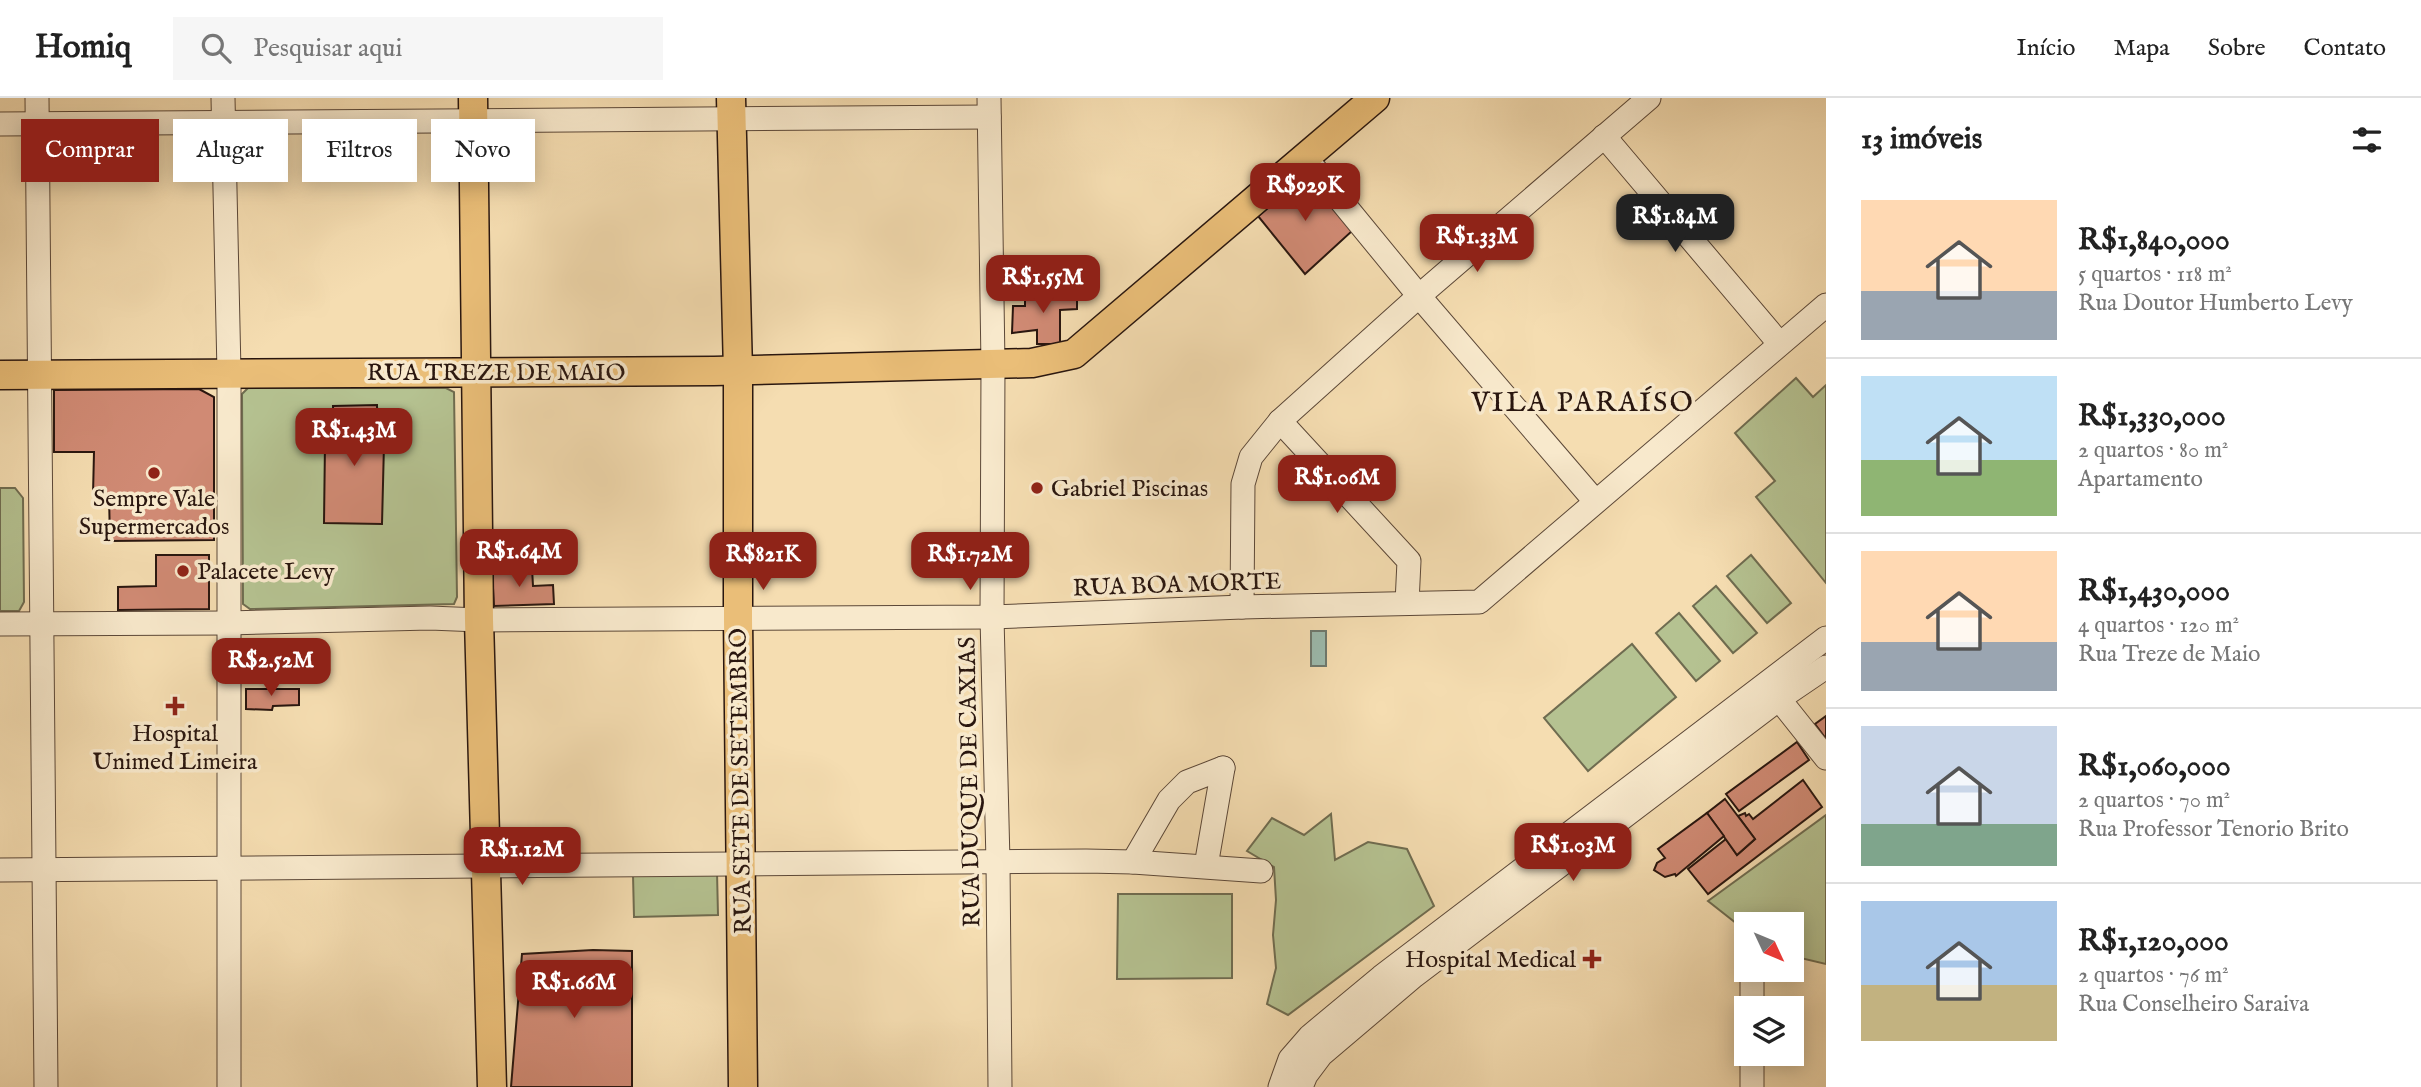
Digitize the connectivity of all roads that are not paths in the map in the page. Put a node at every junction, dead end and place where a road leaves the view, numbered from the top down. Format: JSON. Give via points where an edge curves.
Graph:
{"nodes":[{"id":1,"x":37,"y":98,"type":"edge"},
{"id":2,"x":223,"y":98,"type":"edge"},
{"id":3,"x":1374,"y":98,"type":"edge"},
{"id":4,"x":1649,"y":98,"type":"edge"},
{"id":5,"x":989,"y":107,"type":"edge"},
{"id":6,"x":731,"y":109,"type":"edge"},
{"id":7,"x":473,"y":110,"type":"edge"},
{"id":8,"x":37,"y":119,"type":"edge"},
{"id":9,"x":223,"y":119,"type":"edge"},
{"id":10,"x":268,"y":119,"type":"edge"},
{"id":11,"x":0,"y":124,"type":"edge"},
{"id":12,"x":21,"y":124,"type":"edge"},
{"id":13,"x":1604,"y":136,"type":"junction"},
{"id":14,"x":1305,"y":157,"type":"junction"},
{"id":15,"x":38,"y":182,"type":"edge"},
{"id":16,"x":224,"y":182,"type":"edge"},
{"id":17,"x":1419,"y":296,"type":"junction"},
{"id":18,"x":1826,"y":305,"type":"edge"},
{"id":19,"x":1779,"y":343,"type":"junction"},
{"id":20,"x":993,"y":365,"type":"junction"},
{"id":21,"x":738,"y":371,"type":"junction"},
{"id":22,"x":229,"y":372,"type":"junction"},
{"id":23,"x":478,"y":372,"type":"junction"},
{"id":24,"x":0,"y":374,"type":"edge"},
{"id":25,"x":40,"y":374,"type":"junction"},
{"id":26,"x":1280,"y":421,"type":"junction"},
{"id":27,"x":1595,"y":501,"type":"junction"},
{"id":28,"x":1407,"y":603,"type":"junction"},
{"id":29,"x":1242,"y":607,"type":"junction"},
{"id":30,"x":992,"y":617,"type":"junction"},
{"id":31,"x":738,"y":619,"type":"junction"},
{"id":32,"x":479,"y":620,"type":"junction"},
{"id":33,"x":228,"y":623,"type":"junction"},
{"id":34,"x":0,"y":624,"type":"edge"},
{"id":35,"x":42,"y":624,"type":"junction"},
{"id":36,"x":1826,"y":638,"type":"edge"},
{"id":37,"x":1826,"y":667,"type":"edge"},
{"id":38,"x":1779,"y":699,"type":"junction"},
{"id":39,"x":1826,"y":758,"type":"edge"},
{"id":40,"x":998,"y":862,"type":"junction"},
{"id":41,"x":1133,"y":862,"type":"junction"},
{"id":42,"x":741,"y":863,"type":"junction"},
{"id":43,"x":485,"y":866,"type":"junction"},
{"id":44,"x":1206,"y":866,"type":"junction"},
{"id":45,"x":229,"y":867,"type":"junction"},
{"id":46,"x":45,"y":869,"type":"junction"},
{"id":47,"x":0,"y":870,"type":"edge"},
{"id":48,"x":1261,"y":871,"type":"dead end"},
{"id":49,"x":1752,"y":1066,"type":"edge"},
{"id":50,"x":46,"y":1087,"type":"edge"},
{"id":51,"x":229,"y":1087,"type":"edge"},
{"id":52,"x":492,"y":1087,"type":"edge"},
{"id":53,"x":743,"y":1087,"type":"edge"},
{"id":54,"x":1000,"y":1087,"type":"edge"},
{"id":55,"x":1280,"y":1087,"type":"edge"},
{"id":56,"x":1301,"y":1087,"type":"edge"},
{"id":57,"x":1752,"y":1087,"type":"edge"}],
"edges":[{"from":1,"to":8,"type":"street"},
{"from":2,"to":9,"type":"street"},
{"from":3,"to":14,"type":"main road","name":"RUA TREZE DE MAIO"},
{"from":4,"to":13,"type":"street"},
{"from":5,"to":6,"type":"street"},
{"from":5,"to":20,"type":"street","name":"RUA DUQUE DE CAXIAS"},
{"from":6,"to":7,"type":"street"},
{"from":6,"to":21,"type":"main road","name":"RUA SETE DE SETEMBRO"},
{"from":7,"to":10,"type":"street"},
{"from":7,"to":23,"type":"main road"},
{"from":11,"to":12,"type":"street"},
{"from":13,"to":17,"type":"street"},
{"from":13,"to":19,"type":"street"},
{"from":14,"to":17,"type":"street"},
{"from":14,"to":20,"type":"main road","name":"RUA TREZE DE MAIO","via":[[1074,354]]},
{"from":15,"to":25,"type":"street"},
{"from":16,"to":22,"type":"street"},
{"from":17,"to":26,"type":"street"},
{"from":17,"to":27,"type":"street"},
{"from":18,"to":19,"type":"street","name":"RUA BOA MORTE"},
{"from":19,"to":27,"type":"street","name":"RUA BOA MORTE"},
{"from":20,"to":21,"type":"main road","name":"RUA TREZE DE MAIO"},
{"from":20,"to":30,"type":"street","name":"RUA DUQUE DE CAXIAS"},
{"from":21,"to":23,"type":"main road","name":"RUA TREZE DE MAIO"},
{"from":21,"to":31,"type":"main road","name":"RUA SETE DE SETEMBRO"},
{"from":22,"to":23,"type":"main road","name":"RUA TREZE DE MAIO"},
{"from":22,"to":25,"type":"main road","name":"RUA TREZE DE MAIO"},
{"from":22,"to":33,"type":"street"},
{"from":23,"to":32,"type":"main road"},
{"from":24,"to":25,"type":"main road","name":"RUA TREZE DE MAIO"},
{"from":25,"to":35,"type":"street"},
{"from":26,"to":28,"type":"street","via":[[1409,561]]},
{"from":26,"to":29,"type":"street","via":[[1251,457],[1243,484]]},
{"from":27,"to":28,"type":"street","name":"RUA BOA MORTE","via":[[1479,602]]},
{"from":28,"to":29,"type":"street","name":"RUA BOA MORTE"},
{"from":29,"to":30,"type":"street","name":"RUA BOA MORTE"},
{"from":30,"to":31,"type":"street","name":"RUA BOA MORTE"},
{"from":30,"to":40,"type":"street","name":"RUA DUQUE DE CAXIAS"},
{"from":31,"to":32,"type":"street","name":"RUA BOA MORTE"},
{"from":31,"to":42,"type":"main road","name":"RUA SETE DE SETEMBRO"},
{"from":32,"to":33,"type":"street","name":"RUA BOA MORTE"},
{"from":32,"to":43,"type":"main road"},
{"from":33,"to":35,"type":"street","name":"RUA BOA MORTE"},
{"from":33,"to":45,"type":"street"},
{"from":34,"to":35,"type":"street","name":"RUA BOA MORTE"},
{"from":35,"to":46,"type":"street"},
{"from":36,"to":55,"type":"street","via":[[1381,977],[1310,1036],[1290,1059]]},
{"from":37,"to":38,"type":"street"},
{"from":38,"to":39,"type":"street"},
{"from":38,"to":56,"type":"street","via":[[1413,976],[1321,1055]]},
{"from":40,"to":41,"type":"street"},
{"from":40,"to":42,"type":"street"},
{"from":40,"to":54,"type":"street","name":"RUA DUQUE DE CAXIAS"},
{"from":41,"to":44,"type":"street"},
{"from":41,"to":44,"type":"street","via":[[1169,800],[1187,782],[1223,768]]},
{"from":42,"to":43,"type":"street"},
{"from":42,"to":53,"type":"main road","name":"RUA SETE DE SETEMBRO"},
{"from":43,"to":45,"type":"street"},
{"from":43,"to":52,"type":"main road"},
{"from":44,"to":48,"type":"street"},
{"from":45,"to":46,"type":"street"},
{"from":45,"to":51,"type":"street"},
{"from":46,"to":47,"type":"street"},
{"from":46,"to":50,"type":"street"},
{"from":49,"to":57,"type":"street"}]}
